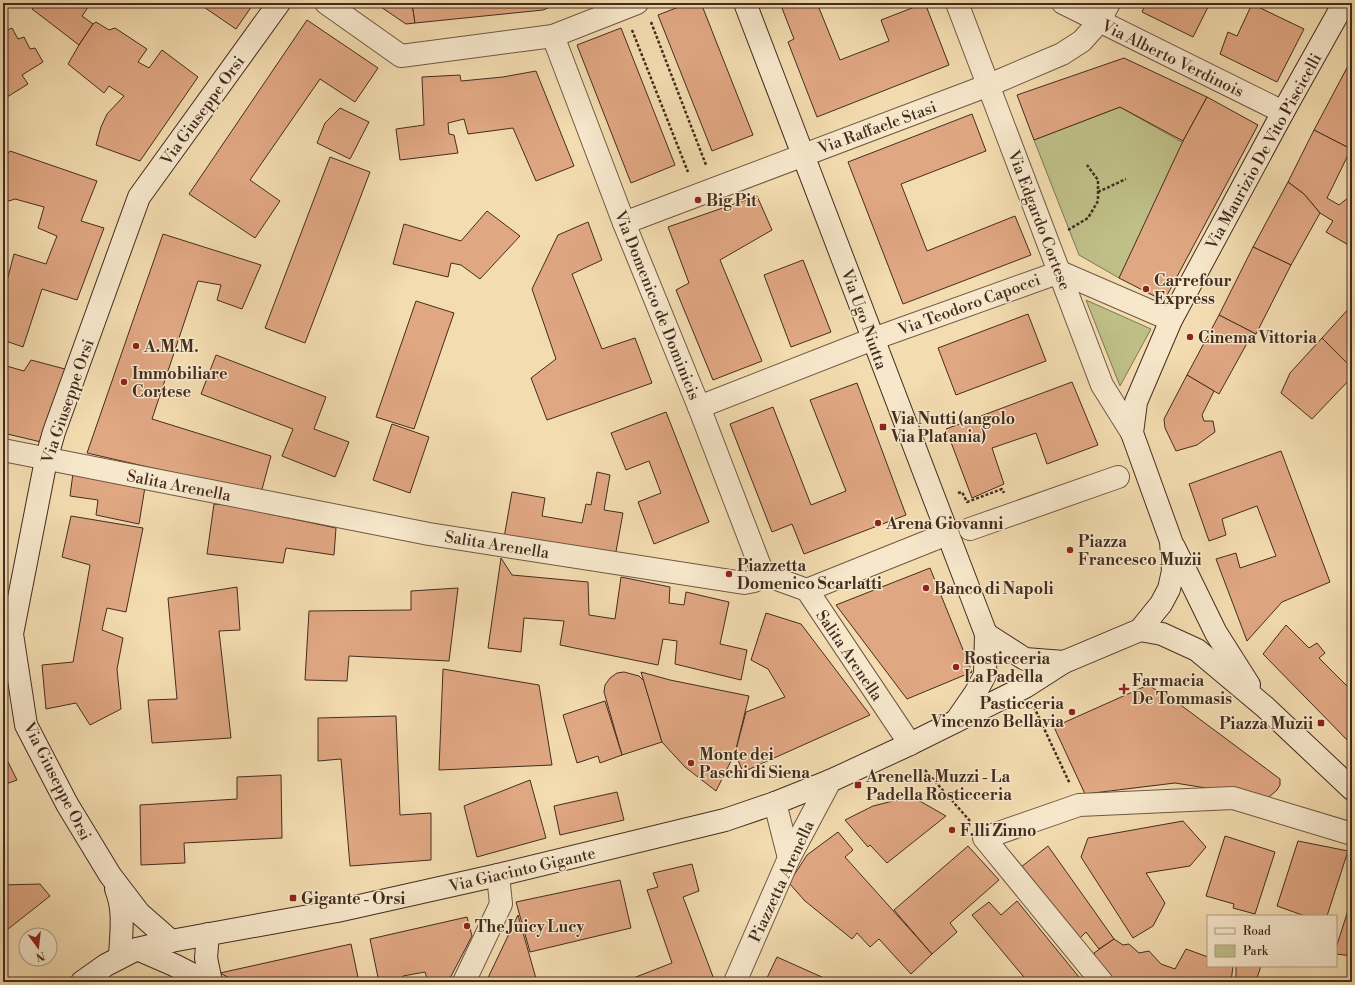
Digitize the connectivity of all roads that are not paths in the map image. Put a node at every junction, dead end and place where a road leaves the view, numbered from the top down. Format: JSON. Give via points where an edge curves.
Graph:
{"nodes":[{"id":1,"x":279,"y":3,"type":"edge"},
{"id":2,"x":326,"y":3,"type":"edge"},
{"id":3,"x":746,"y":3,"type":"edge"},
{"id":4,"x":957,"y":3,"type":"edge"},
{"id":5,"x":1063,"y":3,"type":"edge"},
{"id":6,"x":1109,"y":3,"type":"edge"},
{"id":7,"x":1344,"y":3,"type":"edge"},
{"id":8,"x":643,"y":10,"type":"edge"},
{"id":9,"x":1099,"y":22,"type":"junction"},
{"id":10,"x":553,"y":36,"type":"junction"},
{"id":11,"x":989,"y":86,"type":"junction"},
{"id":12,"x":1283,"y":112,"type":"junction"},
{"id":13,"x":804,"y":154,"type":"junction"},
{"id":14,"x":624,"y":223,"type":"junction"},
{"id":15,"x":1060,"y":272,"type":"junction"},
{"id":16,"x":1172,"y":320,"type":"junction"},
{"id":17,"x":873,"y":339,"type":"junction"},
{"id":18,"x":699,"y":407,"type":"junction"},
{"id":19,"x":1132,"y":433,"type":"junction"},
{"id":20,"x":3,"y":450,"type":"edge"},
{"id":21,"x":46,"y":460,"type":"junction"},
{"id":22,"x":1118,"y":477,"type":"dead end"},
{"id":23,"x":970,"y":529,"type":"dead end"},
{"id":24,"x":947,"y":534,"type":"junction"},
{"id":25,"x":1171,"y":541,"type":"junction"},
{"id":26,"x":763,"y":574,"type":"junction"},
{"id":27,"x":807,"y":590,"type":"junction"},
{"id":28,"x":1140,"y":630,"type":"junction"},
{"id":29,"x":986,"y":634,"type":"junction"},
{"id":30,"x":1064,"y":662,"type":"junction"},
{"id":31,"x":1265,"y":707,"type":"junction"},
{"id":32,"x":954,"y":723,"type":"junction"},
{"id":33,"x":910,"y":744,"type":"junction"},
{"id":34,"x":830,"y":781,"type":"junction"},
{"id":35,"x":1352,"y":789,"type":"edge"},
{"id":36,"x":775,"y":803,"type":"junction"},
{"id":37,"x":1352,"y":834,"type":"edge"},
{"id":38,"x":789,"y":858,"type":"junction"},
{"id":39,"x":110,"y":875,"type":"junction"},
{"id":40,"x":498,"y":875,"type":"junction"},
{"id":41,"x":208,"y":934,"type":"junction"},
{"id":42,"x":171,"y":941,"type":"junction"},
{"id":43,"x":128,"y":953,"type":"junction"},
{"id":44,"x":82,"y":982,"type":"edge"},
{"id":45,"x":207,"y":982,"type":"edge"},
{"id":46,"x":211,"y":982,"type":"edge"},
{"id":47,"x":464,"y":982,"type":"edge"},
{"id":48,"x":734,"y":982,"type":"edge"},
{"id":49,"x":1102,"y":982,"type":"edge"}],
"edges":[{"from":1,"to":21,"type":"street","name":"Via Giuseppe Orsi","via":[[139,198]]},
{"from":2,"to":10,"type":"street","via":[[401,56]]},
{"from":3,"to":13,"type":"street","name":"Via Ugo Niutta"},
{"from":4,"to":11,"type":"street","name":"Via Edgardo Cortese"},
{"from":5,"to":9,"type":"street","name":"Via Alberto Verdinois"},
{"from":6,"to":9,"type":"street","name":"Via Raffaele Stasi"},
{"from":7,"to":12,"type":"street","name":"Via Maurizio De Vito Piscicelli"},
{"from":8,"to":10,"type":"street"},
{"from":9,"to":11,"type":"street","name":"Via Raffaele Stasi","via":[[1082,41],[1062,54]]},
{"from":9,"to":12,"type":"street","name":"Via Alberto Verdinois"},
{"from":10,"to":14,"type":"street","name":"Via Domenico de Dominicis"},
{"from":11,"to":13,"type":"street","name":"Via Raffaele Stasi"},
{"from":11,"to":15,"type":"street","name":"Via Edgardo Cortese"},
{"from":12,"to":16,"type":"street","name":"Via Maurizio De Vito Piscicelli"},
{"from":13,"to":14,"type":"street","name":"Via Raffaele Stasi"},
{"from":13,"to":17,"type":"street","name":"Via Ugo Niutta"},
{"from":14,"to":18,"type":"street","name":"Via Domenico de Dominicis"},
{"from":15,"to":16,"type":"street"},
{"from":15,"to":17,"type":"street","name":"Via Teodoro Capocci"},
{"from":15,"to":19,"type":"street","name":"Via Edgardo Cortese","via":[[1102,385]]},
{"from":16,"to":19,"type":"street","name":"Via Maurizio De Vito Piscicelli","via":[[1136,402]]},
{"from":17,"to":18,"type":"street","name":"Via Teodoro Capocci"},
{"from":17,"to":24,"type":"street","name":"Via Ugo Niutta"},
{"from":18,"to":26,"type":"street","name":"Via Domenico de Dominicis"},
{"from":19,"to":25,"type":"street"},
{"from":20,"to":21,"type":"street","name":"Salita Arenella"},
{"from":21,"to":26,"type":"street","name":"Salita Arenella","via":[[429,534],[744,583],[754,581]]},
{"from":21,"to":39,"type":"street","name":"Via Giuseppe Orsi","via":[[12,634],[26,725],[67,804]]},
{"from":22,"to":23,"type":"street"},
{"from":24,"to":27,"type":"street"},
{"from":24,"to":29,"type":"street","name":"Via Ugo Niutta"},
{"from":25,"to":28,"type":"street","via":[[1173,571],[1169,589],[1161,604]]},
{"from":25,"to":31,"type":"street","via":[[1216,633]]},
{"from":26,"to":27,"type":"street"},
{"from":27,"to":33,"type":"street","name":"Salita Arenella"},
{"from":28,"to":30,"type":"street"},
{"from":28,"to":31,"type":"street","via":[[1162,634],[1197,650]]},
{"from":29,"to":30,"type":"street","via":[[1015,655],[1025,659]]},
{"from":29,"to":32,"type":"street","name":"Via Giacinto Gigante","via":[[985,675]]},
{"from":30,"to":32,"type":"street","name":"Via Giacinto Gigante","via":[[1024,687]]},
{"from":31,"to":35,"type":"street"},
{"from":32,"to":33,"type":"street","name":"Via Giacinto Gigante"},
{"from":33,"to":34,"type":"street","name":"Via Giacinto Gigante"},
{"from":34,"to":36,"type":"street","name":"Via Giacinto Gigante"},
{"from":34,"to":38,"type":"street","name":"Piazzetta Arenella"},
{"from":36,"to":38,"type":"street"},
{"from":36,"to":40,"type":"street","name":"Via Giacinto Gigante","via":[[725,820]]},
{"from":37,"to":49,"type":"street","via":[[1233,798],[1079,805],[984,838]]},
{"from":38,"to":48,"type":"street","name":"Piazzetta Arenella"},
{"from":39,"to":42,"type":"street","name":"Via Giuseppe Orsi","via":[[139,913]]},
{"from":39,"to":43,"type":"street","name":"Via Giuseppe Orsi","via":[[121,903]]},
{"from":40,"to":41,"type":"street","name":"Via Giacinto Gigante","via":[[337,911]]},
{"from":40,"to":47,"type":"street","via":[[501,904]]},
{"from":41,"to":42,"type":"street","name":"Via Giacinto Gigante"},
{"from":41,"to":46,"type":"street","via":[[206,967]]},
{"from":42,"to":43,"type":"street","name":"Via Giacinto Gigante"},
{"from":43,"to":44,"type":"street","name":"Via Giacinto Gigante","via":[[97,970]]},
{"from":43,"to":45,"type":"street","via":[[174,965]]}]}
